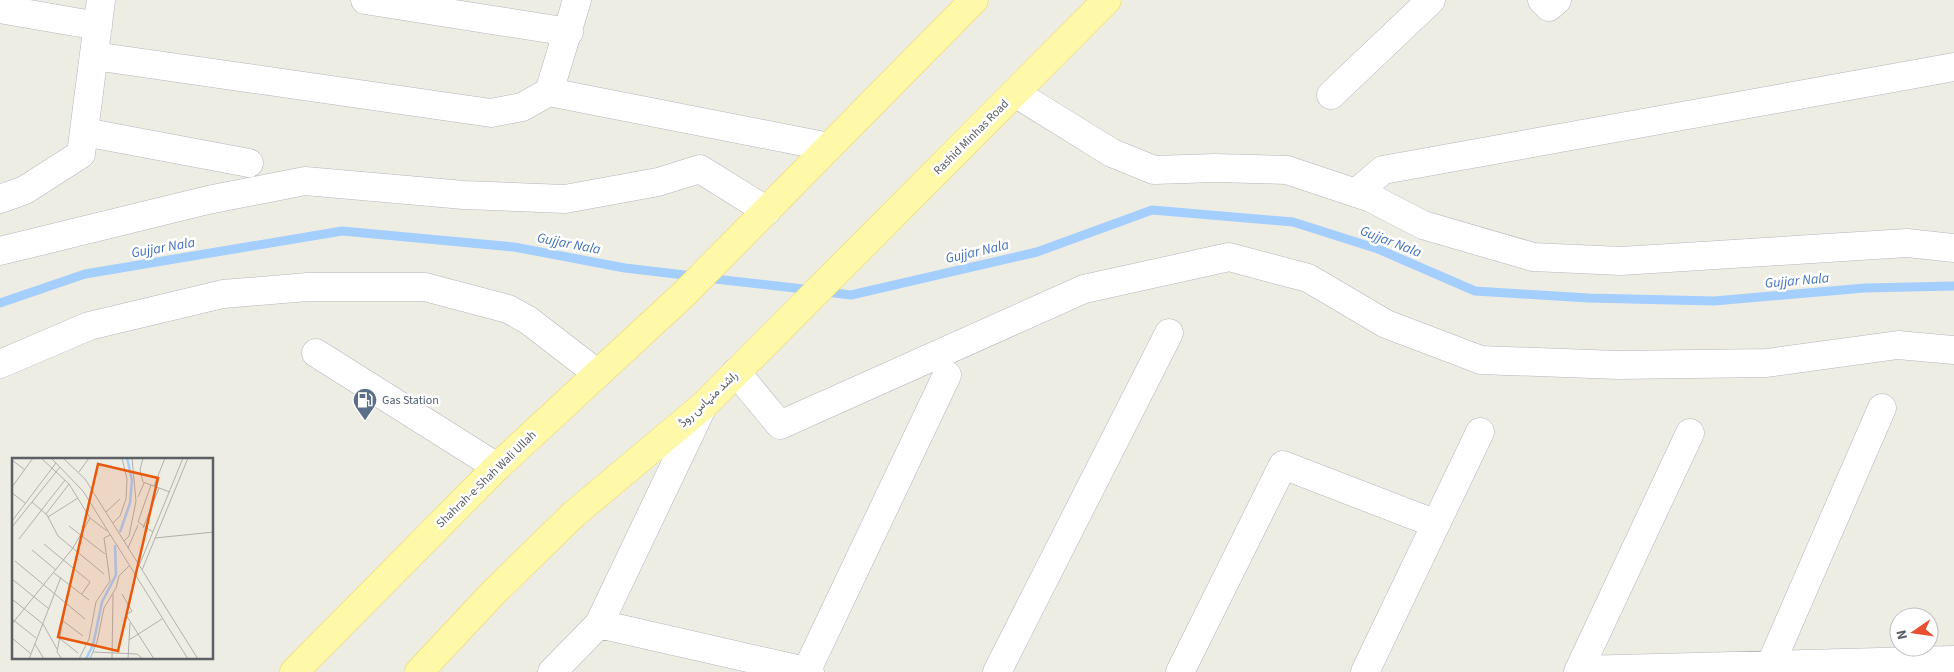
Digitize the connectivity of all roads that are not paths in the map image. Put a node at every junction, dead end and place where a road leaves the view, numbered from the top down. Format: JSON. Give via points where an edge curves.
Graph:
{"nodes":[{"id":1,"x":365,"y":0,"type":"edge"},
{"id":2,"x":577,"y":0,"type":"edge"},
{"id":3,"x":974,"y":0,"type":"edge"},
{"id":4,"x":1107,"y":0,"type":"edge"},
{"id":5,"x":1431,"y":0,"type":"edge"},
{"id":6,"x":1542,"y":0,"type":"edge"},
{"id":7,"x":1557,"y":0,"type":"edge"},
{"id":8,"x":0,"y":9,"type":"edge"},
{"id":9,"x":99,"y":13,"type":"edge"},
{"id":10,"x":569,"y":32,"type":"junction"},
{"id":11,"x":94,"y":56,"type":"junction"},
{"id":12,"x":1954,"y":67,"type":"edge"},
{"id":13,"x":549,"y":92,"type":"junction"},
{"id":14,"x":1015,"y":93,"type":"junction"},
{"id":15,"x":1331,"y":95,"type":"dead end"},
{"id":16,"x":84,"y":132,"type":"junction"},
{"id":17,"x":830,"y":147,"type":"junction"},
{"id":18,"x":249,"y":163,"type":"dead end"},
{"id":19,"x":1356,"y":193,"type":"junction"},
{"id":20,"x":0,"y":199,"type":"edge"},
{"id":21,"x":767,"y":211,"type":"junction"},
{"id":22,"x":1954,"y":248,"type":"edge"},
{"id":23,"x":0,"y":251,"type":"edge"},
{"id":24,"x":834,"y":275,"type":"joint"},
{"id":25,"x":1169,"y":333,"type":"dead end"},
{"id":26,"x":1954,"y":350,"type":"edge"},
{"id":27,"x":316,"y":353,"type":"dead end"},
{"id":28,"x":0,"y":364,"type":"edge"},
{"id":29,"x":736,"y":372,"type":"junction"},
{"id":30,"x":598,"y":374,"type":"junction"},
{"id":31,"x":947,"y":375,"type":"dead end"},
{"id":32,"x":702,"y":406,"type":"junction"},
{"id":33,"x":1882,"y":408,"type":"dead end"},
{"id":34,"x":1480,"y":432,"type":"dead end"},
{"id":35,"x":1690,"y":433,"type":"dead end"},
{"id":36,"x":497,"y":467,"type":"junction"},
{"id":37,"x":1436,"y":524,"type":"junction"},
{"id":38,"x":599,"y":624,"type":"junction"},
{"id":39,"x":1954,"y":660,"type":"edge"},
{"id":40,"x":1770,"y":666,"type":"junction"},
{"id":41,"x":1579,"y":671,"type":"edge"},
{"id":42,"x":294,"y":672,"type":"edge"},
{"id":43,"x":419,"y":672,"type":"edge"},
{"id":44,"x":552,"y":672,"type":"edge"},
{"id":45,"x":808,"y":672,"type":"edge"},
{"id":46,"x":997,"y":672,"type":"edge"},
{"id":47,"x":1180,"y":672,"type":"edge"},
{"id":48,"x":1365,"y":672,"type":"edge"}],
"edges":[{"from":1,"to":10,"type":"street"},
{"from":2,"to":10,"type":"street"},
{"from":3,"to":17,"type":"main road"},
{"from":4,"to":14,"type":"main road","name":"Rashid Minhas Road"},
{"from":5,"to":15,"type":"street"},
{"from":6,"to":7,"type":"street","via":[[1549,7]]},
{"from":8,"to":9,"type":"street"},
{"from":9,"to":11,"type":"street"},
{"from":10,"to":13,"type":"street"},
{"from":11,"to":13,"type":"street","via":[[491,113],[522,107]]},
{"from":11,"to":16,"type":"street"},
{"from":12,"to":19,"type":"street","via":[[1383,170]]},
{"from":13,"to":17,"type":"street"},
{"from":14,"to":19,"type":"street","via":[[1112,153],[1154,170],[1287,170]]},
{"from":14,"to":24,"type":"main road","name":"Rashid Minhas Road"},
{"from":16,"to":18,"type":"street"},
{"from":16,"to":20,"type":"street","via":[[81,154],[25,190]]},
{"from":17,"to":21,"type":"main road"},
{"from":19,"to":22,"type":"street","via":[[1423,225],[1532,257],[1621,260],[1907,243]]},
{"from":21,"to":23,"type":"street","via":[[700,169],[658,182],[564,200],[305,181],[208,200]]},
{"from":21,"to":30,"type":"main road","name":"Shahrah-e-Shah Wali Ullah","via":[[686,293]]},
{"from":24,"to":29,"type":"main road","name":"راشد منہاس روڈ"},
{"from":25,"to":46,"type":"street"},
{"from":26,"to":29,"type":"street","via":[[1898,345],[1767,363],[1618,365],[1481,360],[1386,324],[1308,278],[1229,257],[1084,289],[780,425]]},
{"from":27,"to":36,"type":"street"},
{"from":28,"to":30,"type":"street","via":[[89,326],[223,294],[308,287],[426,287],[508,309],[528,320]]},
{"from":29,"to":32,"type":"main road","name":"راشد منہاس روڈ"},
{"from":30,"to":36,"type":"main road","name":"Shahrah-e-Shah Wali Ullah"},
{"from":31,"to":45,"type":"street"},
{"from":32,"to":38,"type":"street"},
{"from":32,"to":43,"type":"main road","name":"راشد منہاس روڈ","via":[[574,514]]},
{"from":33,"to":40,"type":"street"},
{"from":34,"to":37,"type":"street"},
{"from":35,"to":41,"type":"street"},
{"from":36,"to":42,"type":"main road","name":"Shahrah-e-Shah Wali Ullah"},
{"from":37,"to":47,"type":"street","via":[[1283,465]]},
{"from":37,"to":48,"type":"street"},
{"from":38,"to":44,"type":"street"},
{"from":38,"to":45,"type":"street"},
{"from":39,"to":40,"type":"street"},
{"from":40,"to":41,"type":"street"}]}
